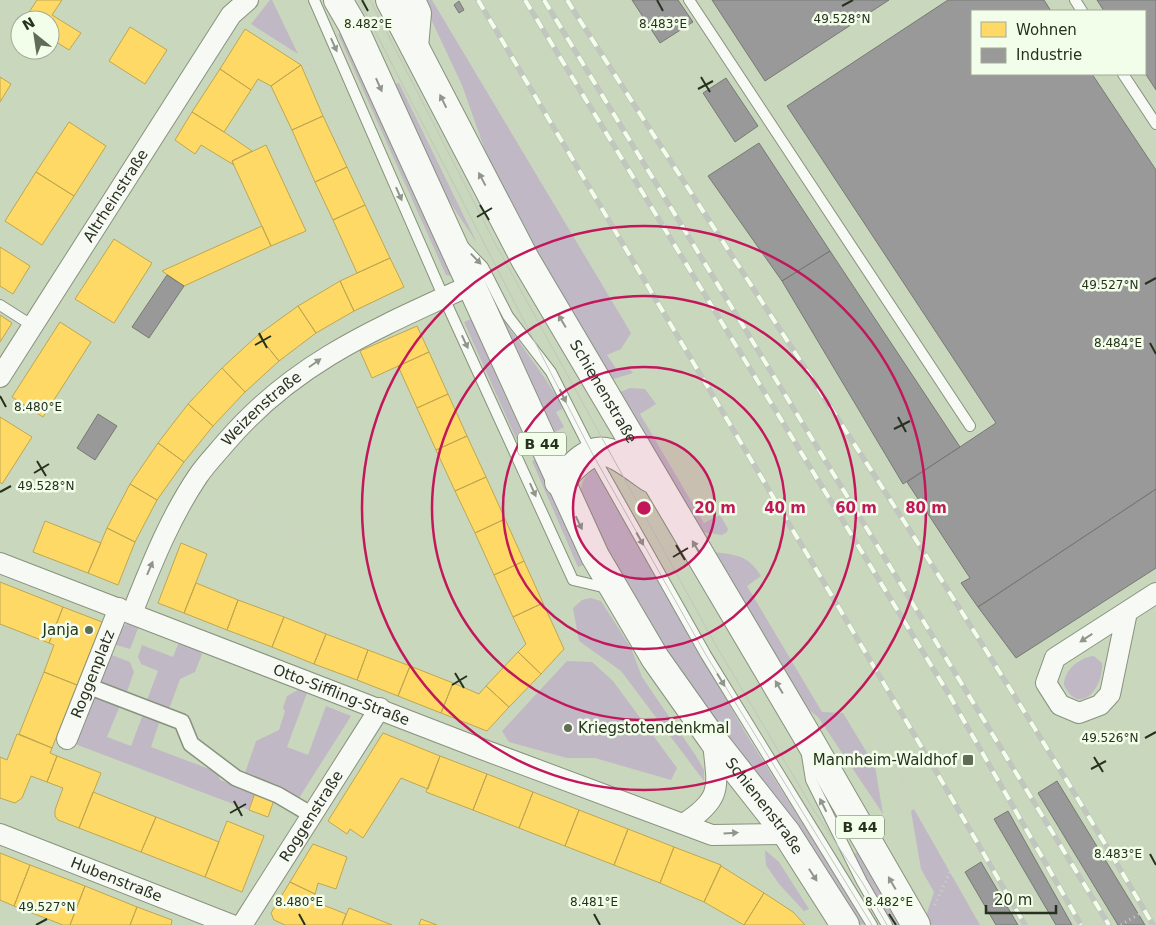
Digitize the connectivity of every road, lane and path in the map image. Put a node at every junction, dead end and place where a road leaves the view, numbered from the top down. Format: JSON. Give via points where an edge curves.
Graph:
{"nodes":[{"id":1,"x":248,"y":0,"type":"edge"},
{"id":2,"x":314,"y":0,"type":"edge"},
{"id":3,"x":329,"y":0,"type":"edge"},
{"id":4,"x":338,"y":0,"type":"edge"},
{"id":5,"x":390,"y":0,"type":"edge"},
{"id":6,"x":413,"y":0,"type":"edge"},
{"id":7,"x":689,"y":0,"type":"edge"},
{"id":8,"x":232,"y":7,"type":"edge"},
{"id":9,"x":441,"y":8,"type":"dead end"},
{"id":10,"x":352,"y":24,"type":"junction"},
{"id":11,"x":416,"y":47,"type":"junction"},
{"id":12,"x":311,"y":66,"type":"dead end"},
{"id":13,"x":1124,"y":75,"type":"edge"},
{"id":14,"x":540,"y":115,"type":"dead end"},
{"id":15,"x":1156,"y":124,"type":"edge"},
{"id":16,"x":515,"y":131,"type":"junction"},
{"id":17,"x":442,"y":224,"type":"junction"},
{"id":18,"x":640,"y":284,"type":"dead end"},
{"id":19,"x":471,"y":285,"type":"junction"},
{"id":20,"x":444,"y":298,"type":"junction"},
{"id":21,"x":616,"y":298,"type":"junction"},
{"id":22,"x":0,"y":305,"type":"edge"},
{"id":23,"x":33,"y":326,"type":"junction"},
{"id":24,"x":322,"y":358,"type":"junction"},
{"id":25,"x":0,"y":377,"type":"edge"},
{"id":26,"x":970,"y":426,"type":"dead end"},
{"id":27,"x":592,"y":453,"type":"junction"},
{"id":28,"x":559,"y":482,"type":"junction"},
{"id":29,"x":657,"y":483,"type":"junction"},
{"id":30,"x":187,"y":494,"type":"junction"},
{"id":31,"x":0,"y":563,"type":"edge"},
{"id":32,"x":614,"y":590,"type":"junction"},
{"id":33,"x":1156,"y":593,"type":"edge"},
{"id":34,"x":125,"y":611,"type":"junction"},
{"id":35,"x":1127,"y":612,"type":"junction"},
{"id":36,"x":575,"y":646,"type":"dead end"},
{"id":37,"x":88,"y":686,"type":"junction"},
{"id":38,"x":380,"y":708,"type":"junction"},
{"id":39,"x":803,"y":729,"type":"junction"},
{"id":40,"x":67,"y":739,"type":"dead end"},
{"id":41,"x":713,"y":740,"type":"junction"},
{"id":42,"x":479,"y":748,"type":"junction"},
{"id":43,"x":923,"y":762,"type":"dead end"},
{"id":44,"x":900,"y":776,"type":"junction"},
{"id":45,"x":312,"y":815,"type":"junction"},
{"id":46,"x":685,"y":823,"type":"junction"},
{"id":47,"x":0,"y":834,"type":"edge"},
{"id":48,"x":787,"y":834,"type":"junction"},
{"id":49,"x":976,"y":851,"type":"dead end"},
{"id":50,"x":953,"y":865,"type":"junction"},
{"id":51,"x":922,"y":880,"type":"dead end"},
{"id":52,"x":931,"y":896,"type":"dead end"},
{"id":53,"x":1139,"y":914,"type":"dead end"},
{"id":54,"x":1129,"y":920,"type":"junction"},
{"id":55,"x":844,"y":924,"type":"edge"},
{"id":56,"x":232,"y":925,"type":"edge"},
{"id":57,"x":242,"y":925,"type":"edge"},
{"id":58,"x":872,"y":925,"type":"edge"},
{"id":59,"x":887,"y":925,"type":"edge"},
{"id":60,"x":916,"y":925,"type":"edge"},
{"id":61,"x":1121,"y":925,"type":"edge"},
{"id":62,"x":1132,"y":925,"type":"edge"}],
"edges":[{"from":1,"to":8,"type":"street","name":"Altrheinstraße"},
{"from":2,"to":20,"type":"lane","one_way":true},
{"from":3,"to":10,"type":"street","name":"Schienenstraße"},
{"from":4,"to":10,"type":"main road","number":"B 44"},
{"from":5,"to":11,"type":"main road","number":"B 44"},
{"from":6,"to":11,"type":"street","via":[[420,14]]},
{"from":7,"to":26,"type":"lane"},
{"from":8,"to":12,"type":"path"},
{"from":8,"to":23,"type":"street","name":"Altrheinstraße"},
{"from":9,"to":16,"type":"path"},
{"from":10,"to":17,"type":"main road","name":"Schienenstraße","number":"B 44","one_way":true},
{"from":29,"to":11,"type":"main road","name":"Schienenstraße","number":"B 44","one_way":true,"via":[[524,259]]},
{"from":13,"to":15,"type":"lane"},
{"from":14,"to":16,"type":"path"},
{"from":16,"to":21,"type":"path"},
{"from":17,"to":19,"type":"main road","name":"Schienenstraße","number":"B 44"},
{"from":17,"to":27,"type":"lane","one_way":true,"via":[[483,266],[508,316],[551,372]]},
{"from":18,"to":21,"type":"path"},
{"from":19,"to":20,"type":"street","name":"Weizenstraße"},
{"from":19,"to":28,"type":"main road","name":"Schienenstraße","number":"B 44"},
{"from":20,"to":24,"type":"street","name":"Weizenstraße"},
{"from":20,"to":32,"type":"lane","one_way":true,"via":[[573,580]]},
{"from":21,"to":44,"type":"path"},
{"from":22,"to":23,"type":"lane"},
{"from":23,"to":25,"type":"street","name":"Altrheinstraße"},
{"from":30,"to":24,"type":"street","name":"Weizenstraße","one_way":true,"via":[[198,475],[239,427],[272,396]]},
{"from":24,"to":30,"type":"path","via":[[335,390],[355,416],[374,461],[376,515],[354,538],[307,547],[246,502]]},
{"from":27,"to":28,"type":"main road","number":"B 44","via":[[578,460]]},
{"from":27,"to":29,"type":"main road","number":"B 44","via":[[608,451]]},
{"from":27,"to":58,"type":"lane","one_way":true,"via":[[706,655]]},
{"from":28,"to":32,"type":"main road","name":"Schienenstraße","number":"B 44","one_way":true},
{"from":39,"to":29,"type":"main road","name":"Schienenstraße","number":"B 44","one_way":true},
{"from":34,"to":30,"type":"street","name":"Weizenstraße","one_way":true},
{"from":31,"to":34,"type":"street","name":"Otto-Siffling-Straße"},
{"from":32,"to":41,"type":"main road","name":"Schienenstraße","number":"B 44","via":[[655,658]]},
{"from":33,"to":35,"type":"street"},
{"from":34,"to":37,"type":"street","name":"Roggenplatz"},
{"from":34,"to":38,"type":"street","name":"Otto-Siffling-Straße"},
{"from":35,"to":35,"type":"street","one_way":true,"via":[[1055,658],[1046,682],[1060,705],[1079,713],[1100,706],[1110,694]]},
{"from":36,"to":42,"type":"path"},
{"from":37,"to":40,"type":"street","name":"Roggenplatz"},
{"from":37,"to":45,"type":"street","via":[[182,722],[191,744],[236,778],[278,795]]},
{"from":38,"to":42,"type":"street","name":"Otto-Siffling-Straße"},
{"from":38,"to":45,"type":"street","name":"Roggenstraße"},
{"from":59,"to":39,"type":"lane","one_way":true,"via":[[811,780]]},
{"from":60,"to":39,"type":"main road","number":"B 44","one_way":true},
{"from":41,"to":46,"type":"street","via":[[716,785],[713,800],[704,811]]},
{"from":41,"to":48,"type":"main road","name":"Schienenstraße","number":"B 44"},
{"from":42,"to":46,"type":"street","name":"Otto-Siffling-Straße"},
{"from":43,"to":44,"type":"path"},
{"from":44,"to":50,"type":"path"},
{"from":44,"to":51,"type":"path","via":[[917,872]]},
{"from":45,"to":57,"type":"street","name":"Roggenstraße"},
{"from":46,"to":48,"type":"street","name":"Otto-Siffling-Straße","one_way":true,"via":[[712,835]]},
{"from":47,"to":56,"type":"street","name":"Hubenstraße"},
{"from":48,"to":55,"type":"main road","name":"Schienenstraße","number":"B 44","one_way":true},
{"from":49,"to":50,"type":"path"},
{"from":50,"to":52,"type":"path","via":[[936,904]]},
{"from":53,"to":54,"type":"path"},
{"from":54,"to":61,"type":"path"},
{"from":54,"to":62,"type":"path"}]}
